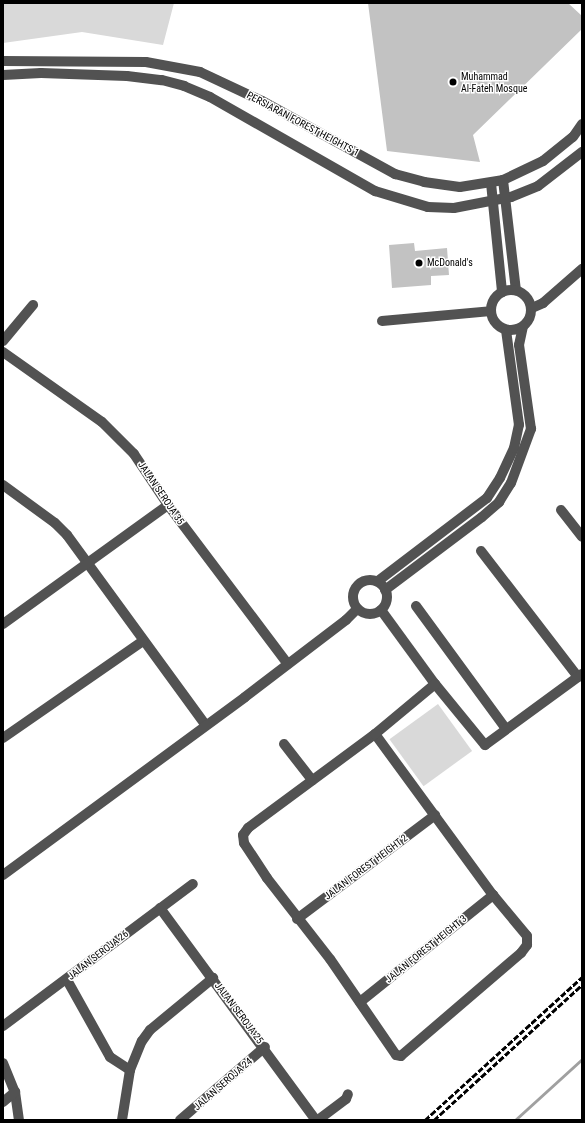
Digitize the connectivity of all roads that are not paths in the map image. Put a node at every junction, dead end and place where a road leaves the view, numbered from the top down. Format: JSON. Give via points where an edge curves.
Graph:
{"nodes":[{"id":1,"x":3,"y":61,"type":"edge"},
{"id":2,"x":3,"y":75,"type":"edge"},
{"id":3,"x":582,"y":124,"type":"edge"},
{"id":4,"x":582,"y":152,"type":"edge"},
{"id":5,"x":503,"y":180,"type":"junction"},
{"id":6,"x":491,"y":183,"type":"junction"},
{"id":7,"x":506,"y":199,"type":"junction"},
{"id":8,"x":493,"y":202,"type":"junction"},
{"id":9,"x":582,"y":269,"type":"edge"},
{"id":10,"x":516,"y":290,"type":"junction"},
{"id":11,"x":502,"y":292,"type":"junction"},
{"id":12,"x":33,"y":305,"type":"dead end"},
{"id":13,"x":532,"y":308,"type":"junction"},
{"id":14,"x":491,"y":311,"type":"junction"},
{"id":15,"x":382,"y":321,"type":"dead end"},
{"id":16,"x":523,"y":326,"type":"junction"},
{"id":17,"x":506,"y":330,"type":"junction"},
{"id":18,"x":3,"y":341,"type":"edge"},
{"id":19,"x":3,"y":352,"type":"edge"},
{"id":20,"x":3,"y":486,"type":"edge"},
{"id":21,"x":168,"y":505,"type":"junction"},
{"id":22,"x":561,"y":510,"type":"dead end"},
{"id":23,"x":582,"y":537,"type":"edge"},
{"id":24,"x":480,"y":551,"type":"dead end"},
{"id":25,"x":89,"y":563,"type":"junction"},
{"id":26,"x":378,"y":581,"type":"junction"},
{"id":27,"x":386,"y":590,"type":"junction"},
{"id":28,"x":416,"y":606,"type":"dead end"},
{"id":29,"x":357,"y":608,"type":"junction"},
{"id":30,"x":381,"y":610,"type":"junction"},
{"id":31,"x":3,"y":624,"type":"edge"},
{"id":32,"x":143,"y":641,"type":"junction"},
{"id":33,"x":288,"y":664,"type":"junction"},
{"id":34,"x":580,"y":676,"type":"edge"},
{"id":35,"x":435,"y":684,"type":"junction"},
{"id":36,"x":206,"y":724,"type":"junction"},
{"id":37,"x":506,"y":730,"type":"junction"},
{"id":38,"x":375,"y":734,"type":"junction"},
{"id":39,"x":3,"y":738,"type":"edge"},
{"id":40,"x":284,"y":744,"type":"dead end"},
{"id":41,"x":312,"y":780,"type":"junction"},
{"id":42,"x":435,"y":815,"type":"junction"},
{"id":43,"x":3,"y":874,"type":"edge"},
{"id":44,"x":193,"y":884,"type":"dead end"},
{"id":45,"x":493,"y":895,"type":"junction"},
{"id":46,"x":160,"y":908,"type":"junction"},
{"id":47,"x":297,"y":918,"type":"junction"},
{"id":48,"x":213,"y":978,"type":"junction"},
{"id":49,"x":67,"y":980,"type":"junction"},
{"id":50,"x":360,"y":1002,"type":"junction"},
{"id":51,"x":3,"y":1026,"type":"edge"},
{"id":52,"x":265,"y":1047,"type":"junction"},
{"id":53,"x":3,"y":1063,"type":"edge"},
{"id":54,"x":130,"y":1070,"type":"junction"},
{"id":55,"x":15,"y":1092,"type":"junction"},
{"id":56,"x":348,"y":1094,"type":"dead end"},
{"id":57,"x":3,"y":1102,"type":"edge"},
{"id":58,"x":19,"y":1120,"type":"edge"},
{"id":59,"x":122,"y":1120,"type":"edge"},
{"id":60,"x":180,"y":1120,"type":"edge"},
{"id":61,"x":317,"y":1120,"type":"edge"}],
"edges":[{"from":1,"to":6,"type":"street","name":"PERSIARAN FOREST HEIGHTS 1","via":[[146,62],[200,72],[262,101],[396,174],[424,182],[460,187]]},
{"from":2,"to":8,"type":"street","name":"PERSIARAN FOREST HEIGHTS 1","via":[[62,73],[162,80],[210,97],[349,178],[386,196],[434,207],[454,208]]},
{"from":3,"to":5,"type":"street","name":"PERSIARAN FOREST HEIGHTS 1","via":[[573,137],[543,161]]},
{"from":4,"to":7,"type":"street","name":"PERSIARAN FOREST HEIGHTS 1","via":[[538,186]]},
{"from":5,"to":6,"type":"street","name":"PERSIARAN FOREST HEIGHTS 1"},
{"from":5,"to":7,"type":"street"},
{"from":6,"to":8,"type":"street"},
{"from":7,"to":8,"type":"street","name":"PERSIARAN FOREST HEIGHTS 1"},
{"from":7,"to":10,"type":"street"},
{"from":8,"to":11,"type":"street"},
{"from":9,"to":13,"type":"street","via":[[543,303]]},
{"from":10,"to":11,"type":"street"},
{"from":10,"to":13,"type":"street","via":[[526,296]]},
{"from":11,"to":14,"type":"street","via":[[494,300]]},
{"from":12,"to":18,"type":"street"},
{"from":13,"to":16,"type":"street","via":[[531,315]]},
{"from":14,"to":15,"type":"street"},
{"from":14,"to":17,"type":"street","via":[[495,323]]},
{"from":16,"to":17,"type":"street"},
{"from":16,"to":27,"type":"street","via":[[519,345],[531,429],[511,483],[499,502],[482,517]]},
{"from":17,"to":26,"type":"street","via":[[519,424],[514,448],[500,478],[487,498]]},
{"from":19,"to":21,"type":"street","name":"JALAN SEROJA 35","via":[[102,422],[134,454]]},
{"from":20,"to":25,"type":"street","via":[[55,523]]},
{"from":21,"to":25,"type":"street"},
{"from":21,"to":33,"type":"street","name":"JALAN SEROJA 35"},
{"from":22,"to":23,"type":"street"},
{"from":24,"to":34,"type":"street"},
{"from":25,"to":31,"type":"street"},
{"from":25,"to":32,"type":"street"},
{"from":26,"to":27,"type":"street"},
{"from":26,"to":29,"type":"street","via":[[367,579],[354,588],[352,599]]},
{"from":27,"to":30,"type":"street","via":[[387,600]]},
{"from":28,"to":37,"type":"street"},
{"from":29,"to":30,"type":"street","via":[[366,614]]},
{"from":29,"to":33,"type":"street","via":[[346,620]]},
{"from":30,"to":35,"type":"street"},
{"from":32,"to":36,"type":"street"},
{"from":32,"to":39,"type":"street"},
{"from":33,"to":36,"type":"street"},
{"from":34,"to":37,"type":"street"},
{"from":35,"to":37,"type":"street","via":[[485,745]]},
{"from":35,"to":38,"type":"street"},
{"from":36,"to":43,"type":"street"},
{"from":38,"to":41,"type":"street"},
{"from":38,"to":42,"type":"street"},
{"from":40,"to":41,"type":"street"},
{"from":41,"to":47,"type":"street","via":[[248,828],[243,835],[244,842],[263,872]]},
{"from":42,"to":45,"type":"street"},
{"from":42,"to":47,"type":"street","name":"JALAN FOREST HEIGHT 2"},
{"from":44,"to":46,"type":"street","name":"JALAN SEROJA 26"},
{"from":45,"to":50,"type":"street","name":"JALAN FOREST HEIGHT 3"},
{"from":45,"to":50,"type":"street","via":[[527,936],[524,949],[403,1055],[396,1055]]},
{"from":46,"to":48,"type":"street","name":"JALAN SEROJA 25"},
{"from":46,"to":49,"type":"street","name":"JALAN SEROJA 26"},
{"from":47,"to":50,"type":"street"},
{"from":48,"to":52,"type":"street","name":"JALAN SEROJA 25"},
{"from":48,"to":54,"type":"street","via":[[150,1030],[138,1048]]},
{"from":49,"to":51,"type":"street","name":"JALAN SEROJA 26"},
{"from":49,"to":54,"type":"street","via":[[110,1057]]},
{"from":52,"to":60,"type":"street","name":"JALAN SEROJA 24"},
{"from":52,"to":61,"type":"street","name":"JALAN SEROJA 25"},
{"from":53,"to":55,"type":"street"},
{"from":54,"to":59,"type":"street"},
{"from":55,"to":57,"type":"street"},
{"from":55,"to":58,"type":"street"},
{"from":56,"to":61,"type":"street","via":[[346,1099]]}]}
